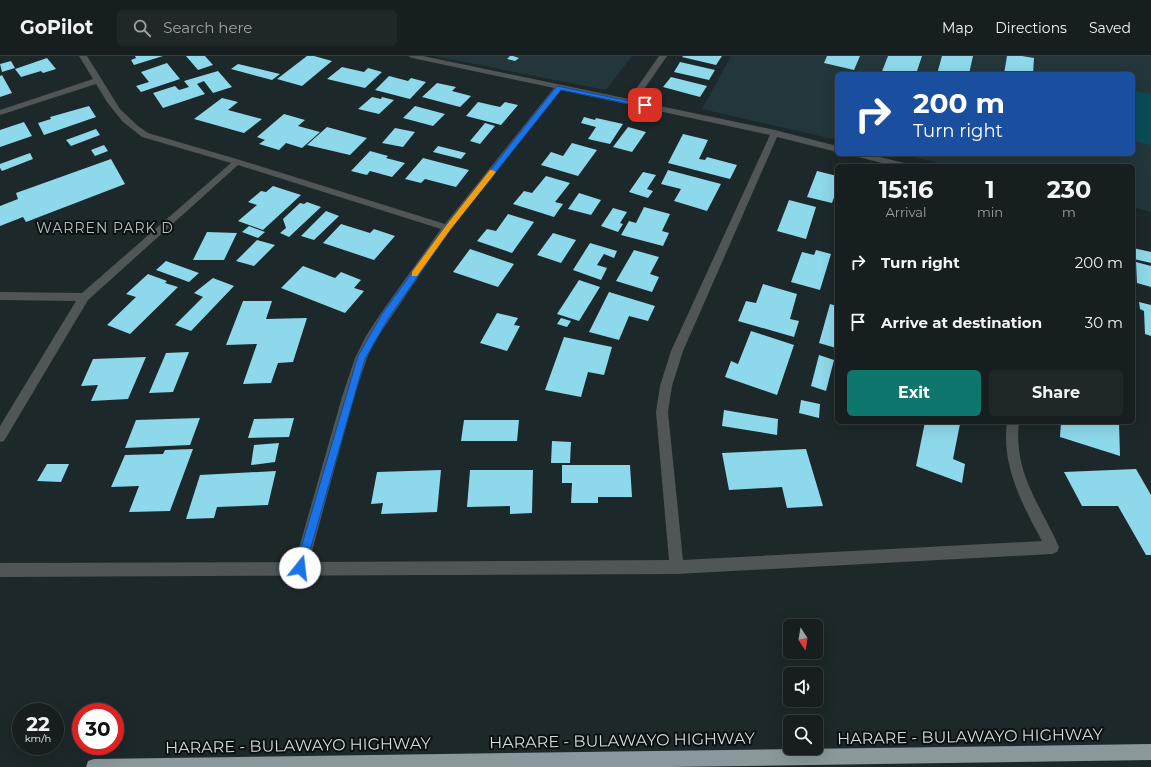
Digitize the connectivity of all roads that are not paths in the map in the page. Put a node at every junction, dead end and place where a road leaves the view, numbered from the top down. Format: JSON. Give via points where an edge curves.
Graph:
{"nodes":[{"id":1,"x":84,"y":56,"type":"edge"},
{"id":2,"x":412,"y":56,"type":"edge"},
{"id":3,"x":663,"y":56,"type":"edge"},
{"id":4,"x":99,"y":80,"type":"junction"},
{"id":5,"x":559,"y":87,"type":"junction"},
{"id":6,"x":631,"y":102,"type":"junction"},
{"id":7,"x":0,"y":113,"type":"edge"},
{"id":8,"x":775,"y":133,"type":"junction"},
{"id":9,"x":835,"y":148,"type":"edge"},
{"id":10,"x":865,"y":156,"type":"edge"},
{"id":11,"x":237,"y":162,"type":"junction"},
{"id":12,"x":897,"y":164,"type":"edge"},
{"id":13,"x":447,"y":228,"type":"junction"},
{"id":14,"x":0,"y":296,"type":"edge"},
{"id":15,"x":84,"y":297,"type":"junction"},
{"id":16,"x":1013,"y":424,"type":"edge"},
{"id":17,"x":0,"y":437,"type":"edge"},
{"id":18,"x":677,"y":567,"type":"junction"},
{"id":19,"x":300,"y":568,"type":"junction"},
{"id":20,"x":0,"y":570,"type":"edge"},
{"id":21,"x":1151,"y":752,"type":"edge"},
{"id":22,"x":94,"y":767,"type":"edge"}],
"edges":[{"from":1,"to":4,"type":"street"},
{"from":2,"to":5,"type":"street"},
{"from":3,"to":6,"type":"street"},
{"from":4,"to":7,"type":"street"},
{"from":4,"to":11,"type":"street","via":[[122,118],[139,131],[158,140]]},
{"from":5,"to":6,"type":"street"},
{"from":5,"to":13,"type":"street"},
{"from":6,"to":8,"type":"street"},
{"from":8,"to":9,"type":"street"},
{"from":8,"to":18,"type":"street","via":[[677,351],[666,386],[662,412]]},
{"from":10,"to":12,"type":"street"},
{"from":11,"to":13,"type":"street"},
{"from":11,"to":15,"type":"street"},
{"from":13,"to":19,"type":"street","via":[[385,316],[361,358]]},
{"from":14,"to":15,"type":"street"},
{"from":15,"to":17,"type":"street"},
{"from":16,"to":18,"type":"street","via":[[1012,446],[1016,469],[1032,510],[1052,547]]},
{"from":18,"to":19,"type":"street"},
{"from":19,"to":20,"type":"street"},
{"from":21,"to":22,"type":"highway","name":"HARARE - BULAWAYO HIGHWAY"}]}
